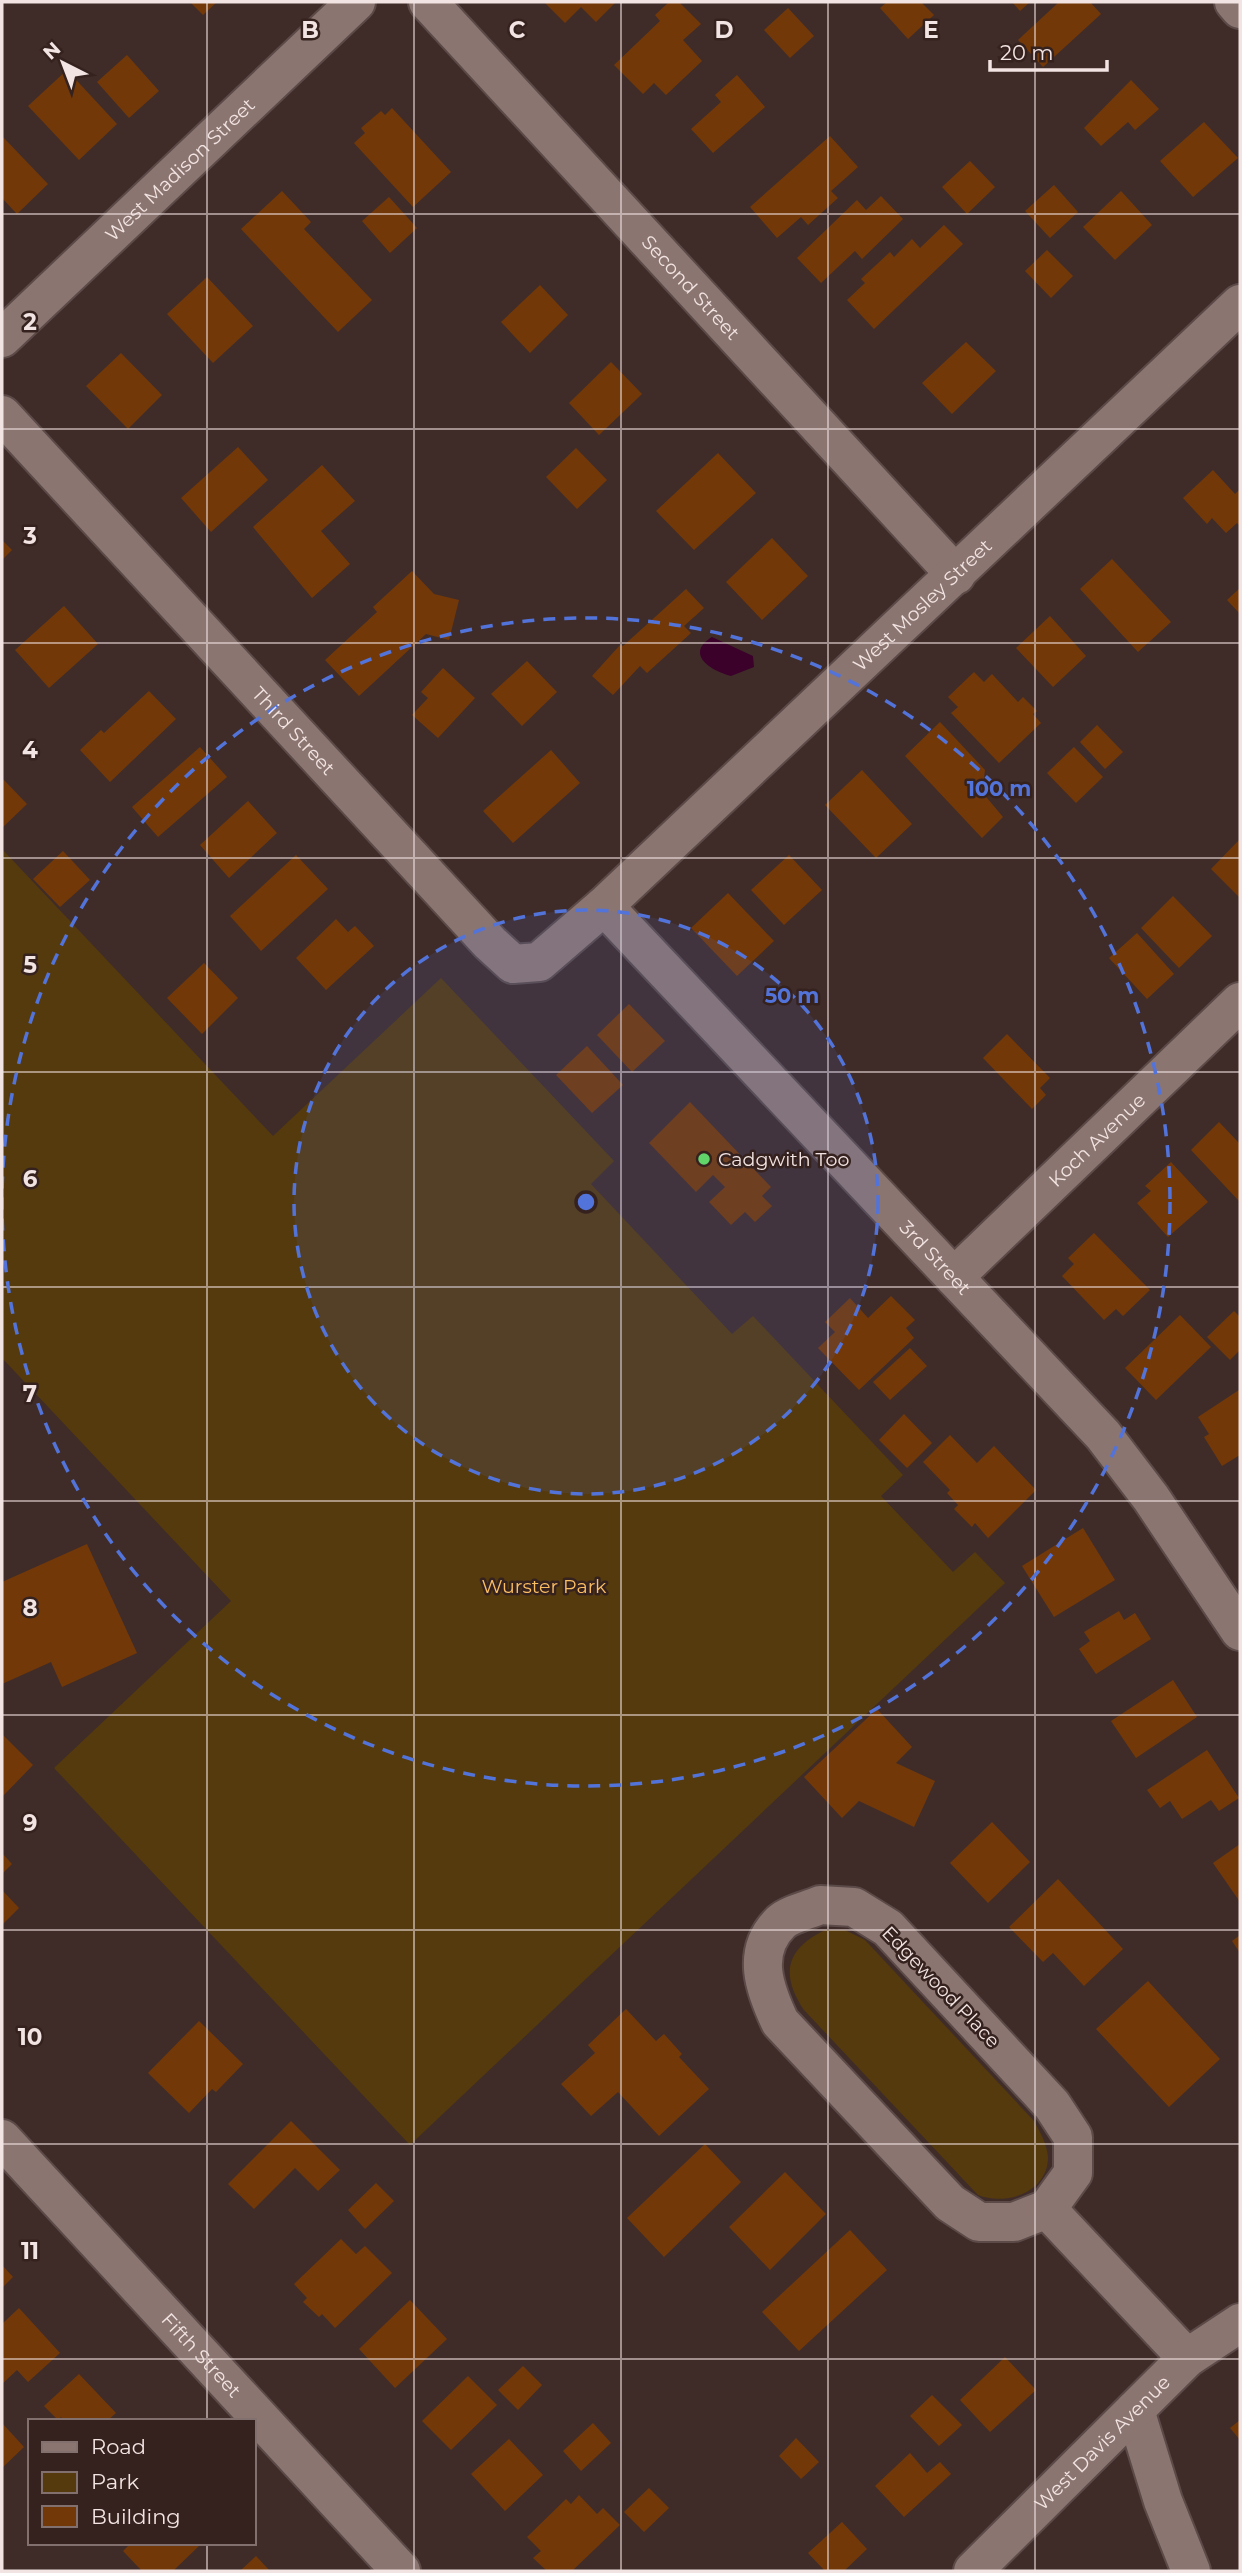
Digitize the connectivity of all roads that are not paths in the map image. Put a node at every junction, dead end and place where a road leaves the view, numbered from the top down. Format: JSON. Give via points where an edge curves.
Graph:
{"nodes":[{"id":1,"x":356,"y":2,"type":"edge"},
{"id":2,"x":428,"y":2,"type":"edge"},
{"id":3,"x":1234,"y":2,"type":"edge"},
{"id":4,"x":1240,"y":9,"type":"edge"},
{"id":5,"x":1240,"y":304,"type":"edge"},
{"id":6,"x":2,"y":338,"type":"edge"},
{"id":7,"x":2,"y":415,"type":"edge"},
{"id":8,"x":956,"y":575,"type":"junction"},
{"id":9,"x":604,"y":906,"type":"junction"},
{"id":10,"x":1240,"y":1002,"type":"edge"},
{"id":11,"x":954,"y":1278,"type":"junction"},
{"id":12,"x":1240,"y":1631,"type":"edge"},
{"id":13,"x":2,"y":2139,"type":"edge"},
{"id":14,"x":1047,"y":2209,"type":"junction"},
{"id":15,"x":1240,"y":2323,"type":"edge"},
{"id":16,"x":1187,"y":2358,"type":"junction"},
{"id":17,"x":1135,"y":2410,"type":"junction"},
{"id":18,"x":401,"y":2571,"type":"edge"},
{"id":19,"x":973,"y":2571,"type":"edge"},
{"id":20,"x":1191,"y":2571,"type":"edge"}],
"edges":[{"from":1,"to":6,"type":"street","name":"West Madison Street"},
{"from":2,"to":8,"type":"street","name":"Second Street"},
{"from":3,"to":4,"type":"street"},
{"from":5,"to":8,"type":"street","name":"West Mosley Street"},
{"from":7,"to":9,"type":"street","name":"Third Street","via":[[513,964],[539,962]]},
{"from":8,"to":9,"type":"street","name":"West Mosley Street"},
{"from":9,"to":11,"type":"street","name":"3rd Street"},
{"from":10,"to":11,"type":"street","name":"Koch Avenue"},
{"from":11,"to":12,"type":"street","name":"3rd Street","via":[[1103,1435]]},
{"from":13,"to":18,"type":"street","name":"Fifth Street"},
{"from":14,"to":14,"type":"street","name":"Edgewood Place","via":[[1073,2172],[1073,2137],[1052,2105],[888,1927],[854,1907],[820,1905],[781,1922],[763,1951],[763,1985],[780,2022],[950,2203],[979,2222],[1014,2222]]},
{"from":14,"to":16,"type":"street"},
{"from":15,"to":16,"type":"street","name":"West Davis Avenue"},
{"from":16,"to":17,"type":"street","name":"West Davis Avenue"},
{"from":17,"to":19,"type":"street","name":"West Davis Avenue"},
{"from":17,"to":20,"type":"street"}]}
